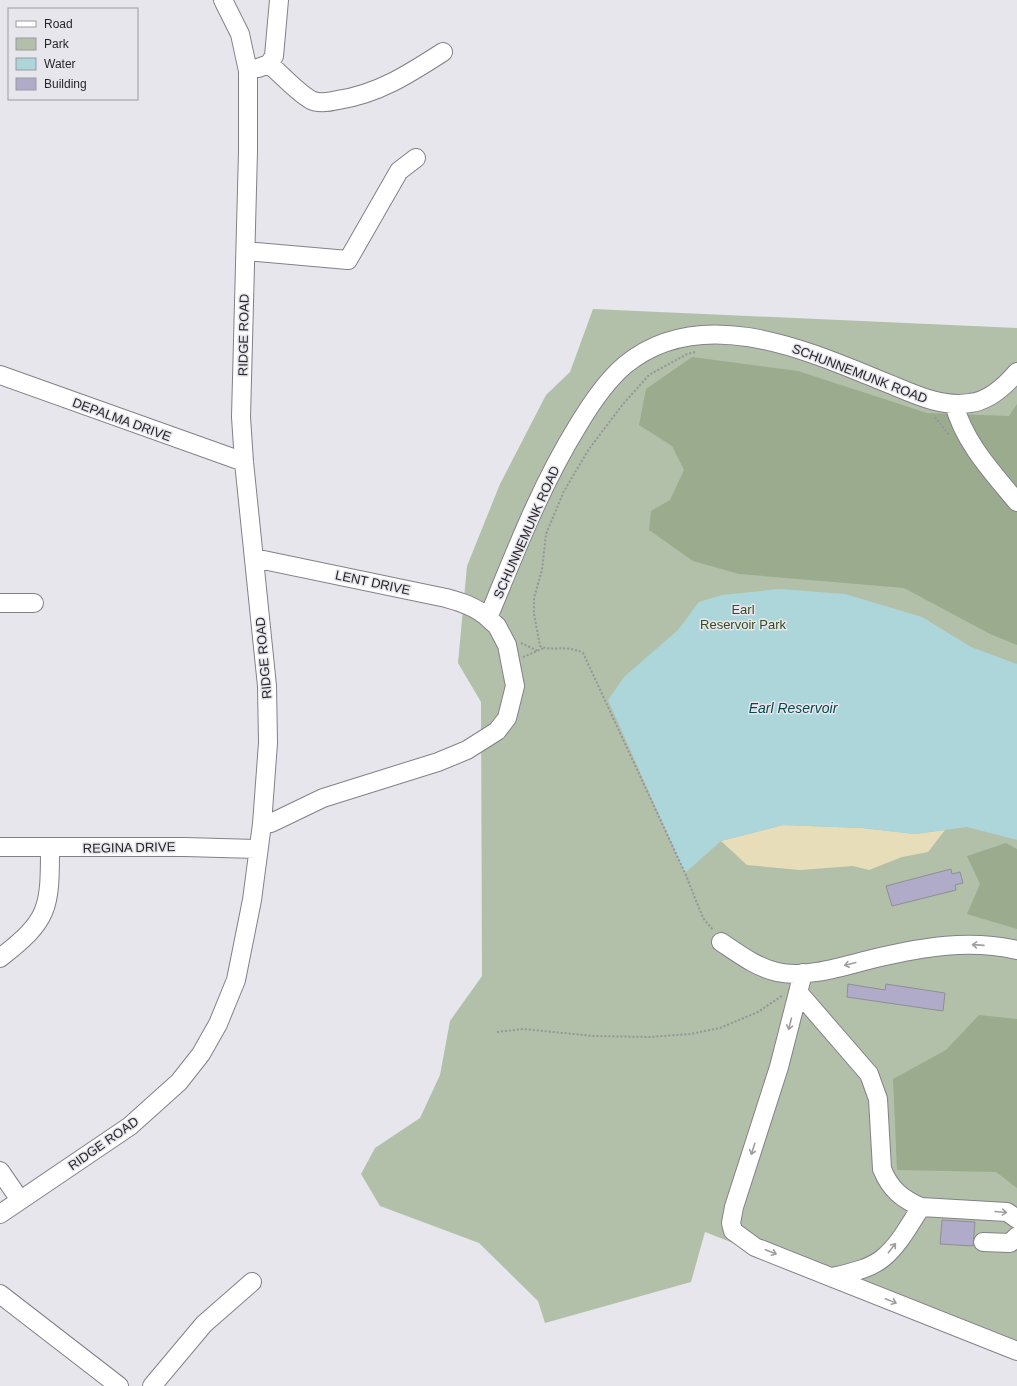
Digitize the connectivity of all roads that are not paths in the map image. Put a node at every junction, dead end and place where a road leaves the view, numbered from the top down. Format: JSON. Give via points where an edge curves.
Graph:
{"nodes":[{"id":1,"x":223,"y":0,"type":"edge"},
{"id":2,"x":279,"y":0,"type":"edge"},
{"id":3,"x":443,"y":52,"type":"dead end"},
{"id":4,"x":269,"y":64,"type":"junction"},
{"id":5,"x":248,"y":71,"type":"junction"},
{"id":6,"x":416,"y":158,"type":"dead end"},
{"id":7,"x":246,"y":251,"type":"junction"},
{"id":8,"x":1017,"y":372,"type":"edge"},
{"id":9,"x":0,"y":375,"type":"edge"},
{"id":10,"x":954,"y":404,"type":"junction"},
{"id":11,"x":244,"y":462,"type":"junction"},
{"id":12,"x":1017,"y":502,"type":"edge"},
{"id":13,"x":254,"y":558,"type":"junction"},
{"id":14,"x":0,"y":603,"type":"edge"},
{"id":15,"x":34,"y":603,"type":"dead end"},
{"id":16,"x":488,"y":618,"type":"junction"},
{"id":17,"x":262,"y":824,"type":"junction"},
{"id":18,"x":0,"y":847,"type":"edge"},
{"id":19,"x":50,"y":848,"type":"junction"},
{"id":20,"x":258,"y":850,"type":"junction"},
{"id":21,"x":722,"y":942,"type":"road end"},
{"id":22,"x":1017,"y":950,"type":"edge"},
{"id":23,"x":0,"y":958,"type":"edge"},
{"id":24,"x":803,"y":973,"type":"junction"},
{"id":25,"x":798,"y":992,"type":"junction"},
{"id":26,"x":0,"y":1171,"type":"edge"},
{"id":27,"x":20,"y":1200,"type":"junction"},
{"id":28,"x":921,"y":1207,"type":"junction"},
{"id":29,"x":0,"y":1214,"type":"edge"},
{"id":30,"x":1017,"y":1218,"type":"edge"},
{"id":31,"x":1017,"y":1236,"type":"edge"},
{"id":32,"x":983,"y":1242,"type":"dead end"},
{"id":33,"x":833,"y":1276,"type":"junction"},
{"id":34,"x":252,"y":1282,"type":"dead end"},
{"id":35,"x":0,"y":1294,"type":"edge"},
{"id":36,"x":1017,"y":1351,"type":"edge"},
{"id":37,"x":119,"y":1386,"type":"edge"},
{"id":38,"x":152,"y":1386,"type":"edge"}],
"edges":[{"from":1,"to":5,"type":"street","name":"RIDGE ROAD","via":[[240,34]]},
{"from":2,"to":4,"type":"street","via":[[274,56]]},
{"from":3,"to":4,"type":"street","via":[[380,89],[357,97],[326,102],[312,100]]},
{"from":4,"to":5,"type":"street"},
{"from":5,"to":7,"type":"street","name":"RIDGE ROAD"},
{"from":6,"to":7,"type":"street","via":[[399,171],[348,260]]},
{"from":7,"to":11,"type":"street","name":"RIDGE ROAD","via":[[242,417]]},
{"from":8,"to":10,"type":"street","name":"SCHUNNEMUNK ROAD","via":[[1007,385],[988,397],[972,403]]},
{"from":9,"to":11,"type":"street","name":"DEPALMA DRIVE"},
{"from":10,"to":12,"type":"street","via":[[970,441]]},
{"from":10,"to":16,"type":"street","name":"SCHUNNEMUNK ROAD","via":[[932,401],[792,346],[760,339],[723,334],[681,337],[644,351],[624,366],[592,402],[565,445],[543,487]]},
{"from":11,"to":13,"type":"street","name":"RIDGE ROAD"},
{"from":13,"to":16,"type":"street","name":"LENT DRIVE","via":[[462,602]]},
{"from":13,"to":17,"type":"street","name":"RIDGE ROAD","via":[[266,686],[268,742]]},
{"from":14,"to":15,"type":"street"},
{"from":16,"to":17,"type":"street","via":[[497,626],[507,645],[515,686],[507,718],[497,731],[467,750],[438,762],[324,798],[271,823]]},
{"from":17,"to":20,"type":"street","name":"RIDGE ROAD"},
{"from":18,"to":19,"type":"street","name":"REGINA DRIVE"},
{"from":19,"to":20,"type":"street","name":"REGINA DRIVE","via":[[185,847]]},
{"from":19,"to":23,"type":"street","via":[[48,904],[37,926]]},
{"from":20,"to":27,"type":"street","name":"RIDGE ROAD","via":[[252,900],[236,980],[218,1024],[201,1054],[179,1082],[130,1126]]},
{"from":21,"to":24,"type":"street","via":[[760,967],[779,973]]},
{"from":22,"to":24,"type":"street","one_way":true,"via":[[971,944],[937,946]]},
{"from":24,"to":25,"type":"street"},
{"from":25,"to":28,"type":"street","via":[[869,1074],[878,1099],[882,1169],[886,1180],[895,1192]]},
{"from":25,"to":33,"type":"street","one_way":true,"via":[[779,1067],[731,1223],[736,1235],[755,1246]]},
{"from":26,"to":27,"type":"street"},
{"from":27,"to":29,"type":"street","name":"RIDGE ROAD"},
{"from":28,"to":30,"type":"street","one_way":true,"via":[[1007,1212]]},
{"from":33,"to":28,"type":"street","one_way":true,"via":[[862,1269],[882,1259]]},
{"from":31,"to":32,"type":"street","via":[[1010,1243]]},
{"from":33,"to":36,"type":"street","one_way":true},
{"from":34,"to":38,"type":"street","via":[[204,1324]]},
{"from":35,"to":37,"type":"street"}]}
